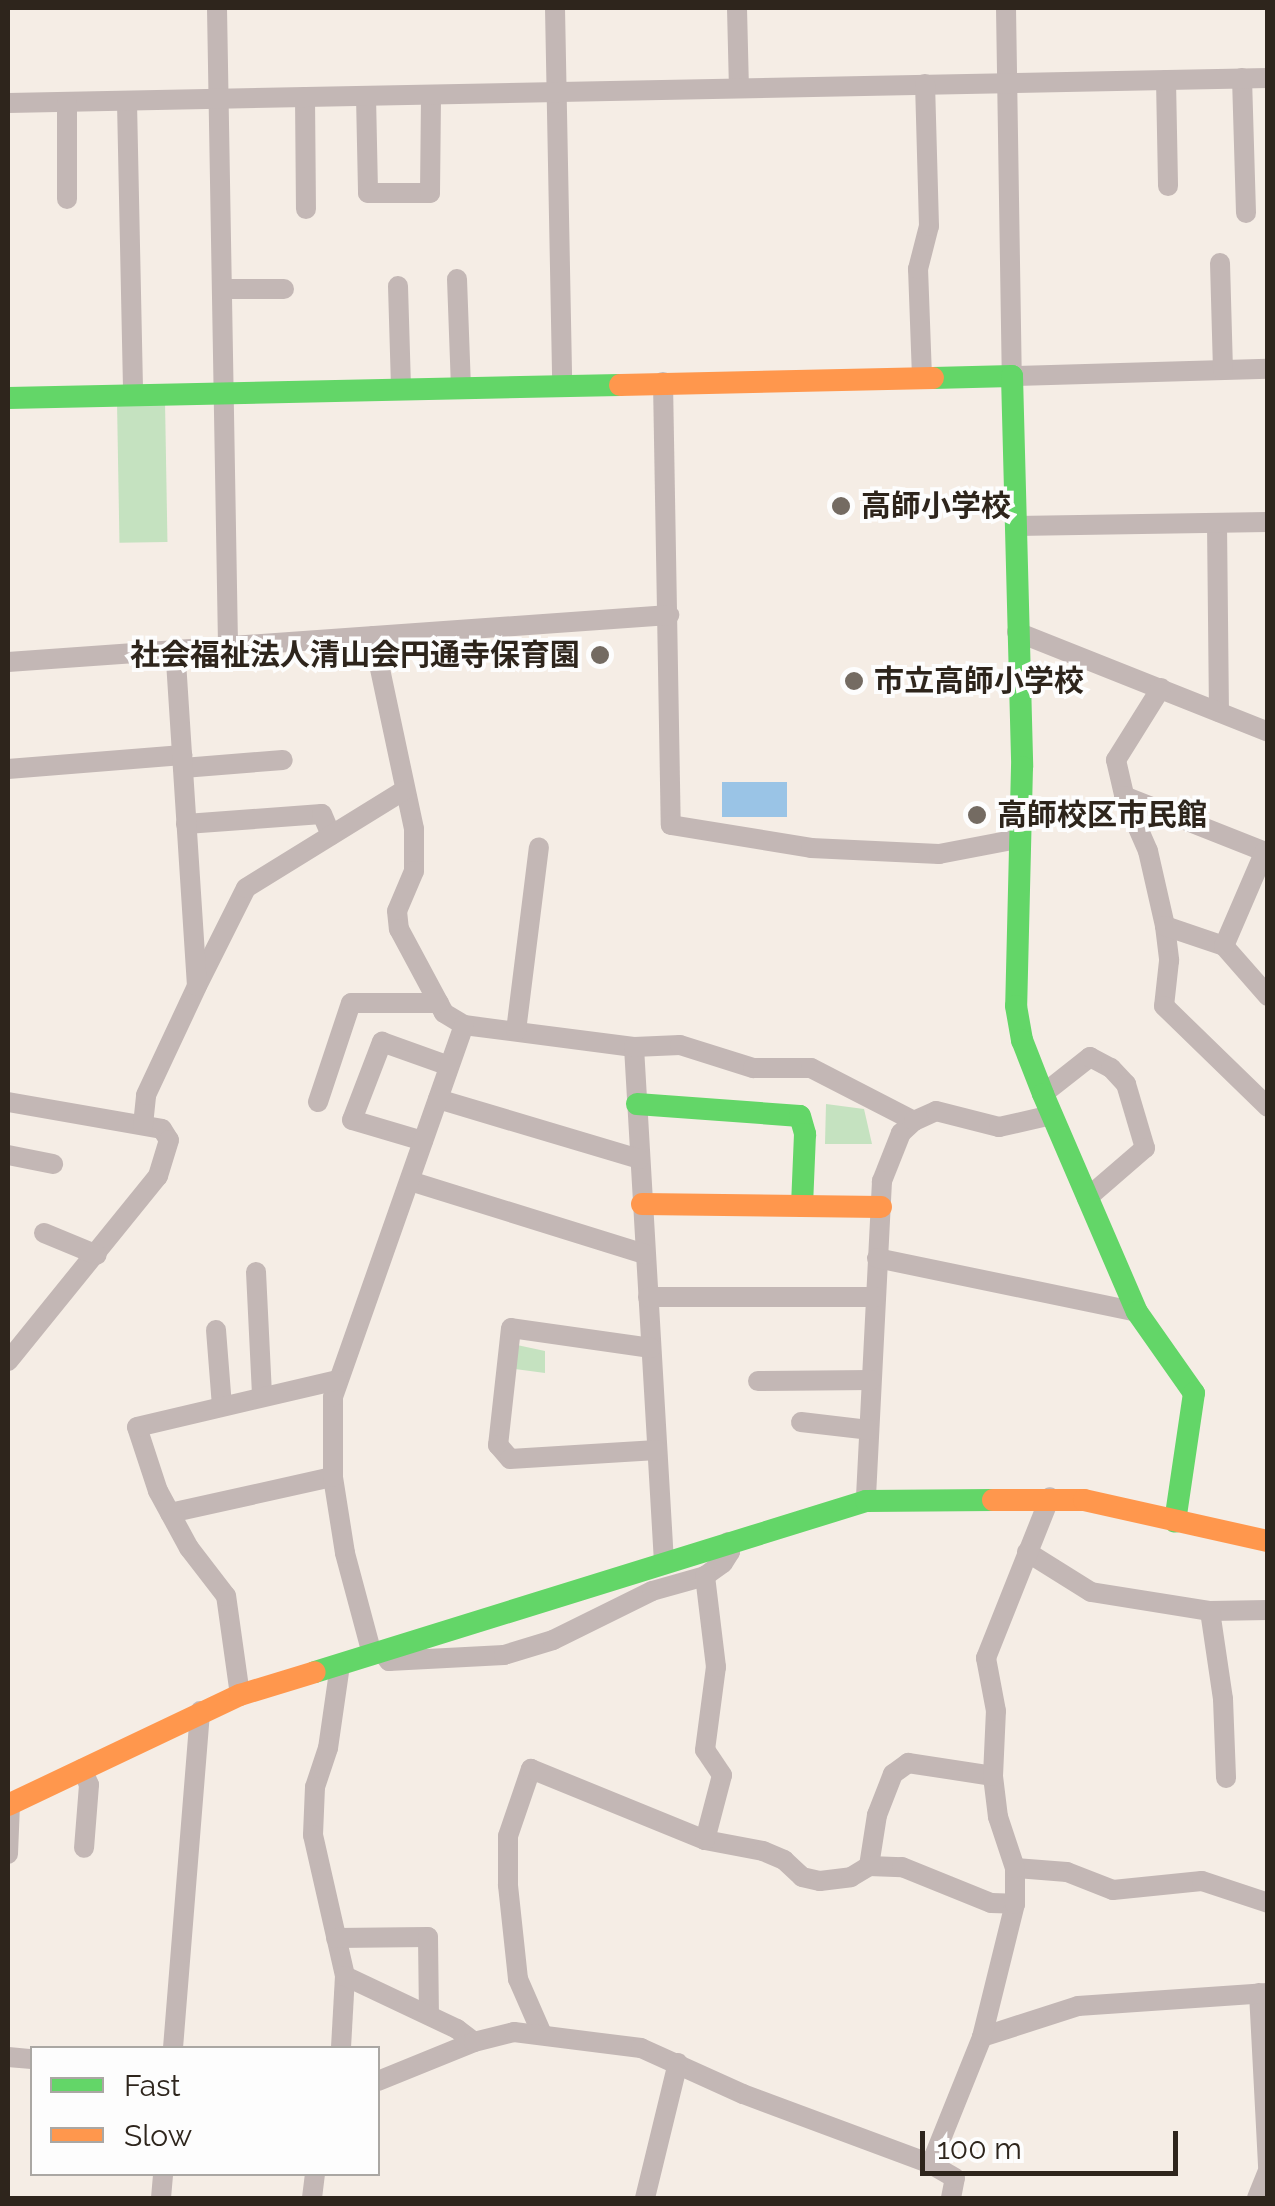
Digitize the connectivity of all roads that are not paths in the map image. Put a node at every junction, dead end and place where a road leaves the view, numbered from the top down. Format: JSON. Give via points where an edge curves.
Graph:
{"nodes":[{"id":1,"x":217,"y":8,"type":"edge"},
{"id":2,"x":555,"y":8,"type":"edge"},
{"id":3,"x":737,"y":8,"type":"edge"},
{"id":4,"x":1006,"y":8,"type":"edge"},
{"id":5,"x":1242,"y":78,"type":"junction"},
{"id":6,"x":1268,"y":78,"type":"edge"},
{"id":7,"x":1166,"y":80,"type":"junction"},
{"id":8,"x":1008,"y":82,"type":"junction"},
{"id":9,"x":925,"y":84,"type":"junction"},
{"id":10,"x":740,"y":88,"type":"junction"},
{"id":11,"x":556,"y":92,"type":"junction"},
{"id":12,"x":431,"y":95,"type":"junction"},
{"id":13,"x":366,"y":96,"type":"junction"},
{"id":14,"x":305,"y":98,"type":"junction"},
{"id":15,"x":219,"y":100,"type":"junction"},
{"id":16,"x":67,"y":102,"type":"junction"},
{"id":17,"x":127,"y":102,"type":"junction"},
{"id":18,"x":8,"y":103,"type":"edge"},
{"id":19,"x":1168,"y":186,"type":"dead end"},
{"id":20,"x":67,"y":199,"type":"dead end"},
{"id":21,"x":306,"y":209,"type":"dead end"},
{"id":22,"x":1246,"y":213,"type":"dead end"},
{"id":23,"x":1220,"y":263,"type":"dead end"},
{"id":24,"x":457,"y":279,"type":"dead end"},
{"id":25,"x":398,"y":286,"type":"dead end"},
{"id":26,"x":222,"y":289,"type":"junction"},
{"id":27,"x":284,"y":289,"type":"dead end"},
{"id":28,"x":1268,"y":368,"type":"edge"},
{"id":29,"x":1223,"y":370,"type":"junction"},
{"id":30,"x":1012,"y":376,"type":"junction"},
{"id":31,"x":922,"y":378,"type":"junction"},
{"id":32,"x":663,"y":382,"type":"junction"},
{"id":33,"x":562,"y":386,"type":"junction"},
{"id":34,"x":460,"y":388,"type":"junction"},
{"id":35,"x":401,"y":389,"type":"junction"},
{"id":36,"x":224,"y":392,"type":"junction"},
{"id":37,"x":133,"y":395,"type":"junction"},
{"id":38,"x":8,"y":398,"type":"edge"},
{"id":39,"x":1268,"y":522,"type":"edge"},
{"id":40,"x":1217,"y":523,"type":"junction"},
{"id":41,"x":1015,"y":526,"type":"junction"},
{"id":42,"x":668,"y":615,"type":"junction"},
{"id":43,"x":1017,"y":632,"type":"junction"},
{"id":44,"x":373,"y":636,"type":"junction"},
{"id":45,"x":228,"y":647,"type":"junction"},
{"id":46,"x":175,"y":650,"type":"junction"},
{"id":47,"x":8,"y":662,"type":"edge"},
{"id":48,"x":1161,"y":688,"type":"junction"},
{"id":49,"x":1218,"y":712,"type":"junction"},
{"id":50,"x":1268,"y":732,"type":"edge"},
{"id":51,"x":283,"y":760,"type":"dead end"},
{"id":52,"x":182,"y":762,"type":"junction"},
{"id":53,"x":8,"y":769,"type":"edge"},
{"id":54,"x":403,"y":792,"type":"junction"},
{"id":55,"x":1124,"y":796,"type":"junction"},
{"id":56,"x":186,"y":824,"type":"junction"},
{"id":57,"x":331,"y":835,"type":"junction"},
{"id":58,"x":1018,"y":839,"type":"junction"},
{"id":59,"x":538,"y":847,"type":"dead end"},
{"id":60,"x":1266,"y":852,"type":"edge"},
{"id":61,"x":1166,"y":926,"type":"junction"},
{"id":62,"x":1224,"y":946,"type":"junction"},
{"id":63,"x":198,"y":986,"type":"junction"},
{"id":64,"x":1268,"y":996,"type":"edge"},
{"id":65,"x":438,"y":1003,"type":"junction"},
{"id":66,"x":464,"y":1025,"type":"junction"},
{"id":67,"x":516,"y":1031,"type":"junction"},
{"id":68,"x":634,"y":1047,"type":"junction"},
{"id":69,"x":449,"y":1066,"type":"junction"},
{"id":70,"x":438,"y":1099,"type":"junction"},
{"id":71,"x":8,"y":1102,"type":"edge"},
{"id":72,"x":318,"y":1102,"type":"dead end"},
{"id":73,"x":637,"y":1104,"type":"junction"},
{"id":74,"x":1047,"y":1105,"type":"junction"},
{"id":75,"x":1268,"y":1107,"type":"edge"},
{"id":76,"x":914,"y":1122,"type":"junction"},
{"id":77,"x":142,"y":1125,"type":"junction"},
{"id":78,"x":423,"y":1141,"type":"junction"},
{"id":79,"x":8,"y":1156,"type":"edge"},
{"id":80,"x":639,"y":1160,"type":"junction"},
{"id":81,"x":52,"y":1164,"type":"dead end"},
{"id":82,"x":410,"y":1182,"type":"junction"},
{"id":83,"x":1087,"y":1198,"type":"junction"},
{"id":84,"x":642,"y":1204,"type":"junction"},
{"id":85,"x":802,"y":1206,"type":"junction"},
{"id":86,"x":881,"y":1207,"type":"junction"},
{"id":87,"x":44,"y":1232,"type":"dead end"},
{"id":88,"x":98,"y":1254,"type":"junction"},
{"id":89,"x":645,"y":1254,"type":"junction"},
{"id":90,"x":877,"y":1258,"type":"junction"},
{"id":91,"x":256,"y":1272,"type":"dead end"},
{"id":92,"x":648,"y":1297,"type":"junction"},
{"id":93,"x":876,"y":1297,"type":"junction"},
{"id":94,"x":1137,"y":1312,"type":"junction"},
{"id":95,"x":216,"y":1330,"type":"dead end"},
{"id":96,"x":651,"y":1348,"type":"junction"},
{"id":97,"x":8,"y":1361,"type":"edge"},
{"id":98,"x":338,"y":1380,"type":"junction"},
{"id":99,"x":872,"y":1380,"type":"junction"},
{"id":100,"x":758,"y":1381,"type":"dead end"},
{"id":101,"x":262,"y":1395,"type":"junction"},
{"id":102,"x":222,"y":1406,"type":"junction"},
{"id":103,"x":801,"y":1422,"type":"dead end"},
{"id":104,"x":869,"y":1430,"type":"junction"},
{"id":105,"x":657,"y":1450,"type":"junction"},
{"id":106,"x":333,"y":1477,"type":"junction"},
{"id":107,"x":1050,"y":1497,"type":"junction"},
{"id":108,"x":866,"y":1501,"type":"junction"},
{"id":109,"x":170,"y":1514,"type":"junction"},
{"id":110,"x":1175,"y":1522,"type":"junction"},
{"id":111,"x":1268,"y":1541,"type":"edge"},
{"id":112,"x":728,"y":1542,"type":"junction"},
{"id":113,"x":1027,"y":1552,"type":"junction"},
{"id":114,"x":664,"y":1562,"type":"junction"},
{"id":115,"x":705,"y":1576,"type":"junction"},
{"id":116,"x":1268,"y":1610,"type":"edge"},
{"id":117,"x":1210,"y":1611,"type":"junction"},
{"id":118,"x":376,"y":1653,"type":"junction"},
{"id":119,"x":340,"y":1664,"type":"junction"},
{"id":120,"x":240,"y":1695,"type":"junction"},
{"id":121,"x":200,"y":1711,"type":"junction"},
{"id":122,"x":82,"y":1769,"type":"junction"},
{"id":123,"x":993,"y":1776,"type":"junction"},
{"id":124,"x":1226,"y":1778,"type":"dead end"},
{"id":125,"x":9,"y":1805,"type":"edge"},
{"id":126,"x":705,"y":1840,"type":"junction"},
{"id":127,"x":84,"y":1848,"type":"dead end"},
{"id":128,"x":8,"y":1854,"type":"edge"},
{"id":129,"x":868,"y":1866,"type":"junction"},
{"id":130,"x":1015,"y":1868,"type":"junction"},
{"id":131,"x":1268,"y":1903,"type":"edge"},
{"id":132,"x":1015,"y":1904,"type":"junction"},
{"id":133,"x":336,"y":1938,"type":"junction"},
{"id":134,"x":344,"y":1976,"type":"junction"},
{"id":135,"x":1263,"y":1993,"type":"edge"},
{"id":136,"x":428,"y":2015,"type":"junction"},
{"id":137,"x":542,"y":2034,"type":"junction"},
{"id":138,"x":982,"y":2037,"type":"junction"},
{"id":139,"x":474,"y":2042,"type":"junction"},
{"id":140,"x":174,"y":2046,"type":"edge"},
{"id":141,"x":341,"y":2046,"type":"edge"},
{"id":142,"x":678,"y":2063,"type":"junction"},
{"id":143,"x":380,"y":2079,"type":"edge"},
{"id":144,"x":931,"y":2164,"type":"junction"},
{"id":145,"x":1268,"y":2169,"type":"edge"},
{"id":146,"x":646,"y":2198,"type":"edge"},
{"id":147,"x":951,"y":2198,"type":"edge"},
{"id":148,"x":1256,"y":2198,"type":"edge"}],
"edges":[{"from":1,"to":15,"type":"street"},
{"from":2,"to":11,"type":"street"},
{"from":3,"to":10,"type":"street"},
{"from":4,"to":8,"type":"street"},
{"from":5,"to":6,"type":"street"},
{"from":5,"to":7,"type":"street"},
{"from":5,"to":22,"type":"street"},
{"from":7,"to":8,"type":"street"},
{"from":7,"to":19,"type":"street"},
{"from":8,"to":9,"type":"street"},
{"from":8,"to":30,"type":"street"},
{"from":9,"to":10,"type":"street"},
{"from":9,"to":31,"type":"street","via":[[929,226],[918,269]]},
{"from":10,"to":11,"type":"street"},
{"from":11,"to":12,"type":"street"},
{"from":11,"to":33,"type":"street"},
{"from":12,"to":13,"type":"street"},
{"from":12,"to":13,"type":"street","via":[[430,193],[368,193]]},
{"from":13,"to":14,"type":"street"},
{"from":14,"to":15,"type":"street"},
{"from":14,"to":21,"type":"street"},
{"from":15,"to":17,"type":"street"},
{"from":15,"to":26,"type":"street"},
{"from":16,"to":17,"type":"street"},
{"from":16,"to":18,"type":"street"},
{"from":16,"to":20,"type":"street"},
{"from":17,"to":37,"type":"street"},
{"from":23,"to":29,"type":"street"},
{"from":24,"to":34,"type":"street"},
{"from":25,"to":35,"type":"street"},
{"from":26,"to":27,"type":"street"},
{"from":26,"to":36,"type":"street"},
{"from":28,"to":29,"type":"street"},
{"from":29,"to":30,"type":"street"},
{"from":30,"to":31,"type":"street"},
{"from":30,"to":41,"type":"street"},
{"from":31,"to":32,"type":"street"},
{"from":32,"to":33,"type":"street"},
{"from":32,"to":42,"type":"street"},
{"from":33,"to":34,"type":"street"},
{"from":34,"to":35,"type":"street"},
{"from":35,"to":36,"type":"street"},
{"from":36,"to":37,"type":"street"},
{"from":36,"to":45,"type":"street"},
{"from":37,"to":38,"type":"street"},
{"from":39,"to":40,"type":"street"},
{"from":40,"to":41,"type":"street"},
{"from":40,"to":49,"type":"street"},
{"from":41,"to":43,"type":"street"},
{"from":42,"to":44,"type":"street"},
{"from":42,"to":58,"type":"street","via":[[672,825],[811,848],[921,853]]},
{"from":43,"to":48,"type":"street"},
{"from":43,"to":58,"type":"street"},
{"from":44,"to":45,"type":"street"},
{"from":44,"to":54,"type":"street"},
{"from":45,"to":46,"type":"street"},
{"from":46,"to":47,"type":"street"},
{"from":46,"to":52,"type":"street"},
{"from":48,"to":49,"type":"street"},
{"from":48,"to":55,"type":"street","via":[[1116,760]]},
{"from":49,"to":50,"type":"street"},
{"from":51,"to":52,"type":"street"},
{"from":52,"to":53,"type":"street"},
{"from":52,"to":56,"type":"street"},
{"from":54,"to":57,"type":"street"},
{"from":54,"to":65,"type":"street","via":[[414,829],[414,872],[397,910],[399,929]]},
{"from":55,"to":60,"type":"street"},
{"from":55,"to":61,"type":"street","via":[[1148,852]]},
{"from":56,"to":57,"type":"street","via":[[322,814]]},
{"from":56,"to":63,"type":"street"},
{"from":57,"to":63,"type":"street","via":[[246,888]]},
{"from":58,"to":74,"type":"street","via":[[1016,1006]]},
{"from":59,"to":67,"type":"street"},
{"from":60,"to":62,"type":"street"},
{"from":61,"to":62,"type":"street"},
{"from":61,"to":75,"type":"street","via":[[1164,1006]]},
{"from":62,"to":64,"type":"street"},
{"from":63,"to":77,"type":"street","via":[[146,1095]]},
{"from":65,"to":66,"type":"street"},
{"from":65,"to":72,"type":"street","via":[[351,1003]]},
{"from":66,"to":67,"type":"street"},
{"from":66,"to":69,"type":"street"},
{"from":67,"to":68,"type":"street"},
{"from":68,"to":73,"type":"street"},
{"from":68,"to":76,"type":"street","via":[[680,1045],[753,1068],[812,1068]]},
{"from":69,"to":70,"type":"street"},
{"from":69,"to":78,"type":"street","via":[[382,1042],[352,1120]]},
{"from":70,"to":78,"type":"street"},
{"from":70,"to":80,"type":"street"},
{"from":71,"to":77,"type":"street"},
{"from":73,"to":80,"type":"street"},
{"from":73,"to":85,"type":"street","via":[[800,1116],[806,1134]]},
{"from":74,"to":76,"type":"street","via":[[999,1127],[936,1111]]},
{"from":74,"to":83,"type":"street"},
{"from":74,"to":83,"type":"street","via":[[1090,1056],[1126,1084],[1144,1148]]},
{"from":76,"to":86,"type":"street","via":[[888,1159]]},
{"from":77,"to":88,"type":"street","via":[[162,1129],[169,1140],[158,1176]]},
{"from":78,"to":82,"type":"street"},
{"from":79,"to":81,"type":"street"},
{"from":80,"to":84,"type":"street"},
{"from":82,"to":89,"type":"street"},
{"from":82,"to":98,"type":"street"},
{"from":83,"to":94,"type":"street"},
{"from":84,"to":85,"type":"street"},
{"from":84,"to":89,"type":"street"},
{"from":85,"to":86,"type":"street"},
{"from":86,"to":90,"type":"street"},
{"from":87,"to":88,"type":"street"},
{"from":88,"to":97,"type":"street"},
{"from":89,"to":92,"type":"street"},
{"from":90,"to":93,"type":"street"},
{"from":90,"to":94,"type":"street"},
{"from":91,"to":101,"type":"street"},
{"from":92,"to":93,"type":"street"},
{"from":92,"to":96,"type":"street"},
{"from":93,"to":99,"type":"street"},
{"from":94,"to":110,"type":"street","via":[[1194,1393]]},
{"from":95,"to":102,"type":"street"},
{"from":96,"to":105,"type":"street"},
{"from":96,"to":105,"type":"street","via":[[510,1328],[498,1445],[510,1459]]},
{"from":98,"to":101,"type":"street"},
{"from":98,"to":106,"type":"street"},
{"from":99,"to":100,"type":"street"},
{"from":99,"to":104,"type":"street"},
{"from":101,"to":102,"type":"street"},
{"from":102,"to":109,"type":"street","via":[[137,1427]]},
{"from":103,"to":104,"type":"street"},
{"from":104,"to":108,"type":"street"},
{"from":105,"to":114,"type":"street"},
{"from":106,"to":109,"type":"street"},
{"from":106,"to":118,"type":"street","via":[[346,1552]]},
{"from":107,"to":108,"type":"street"},
{"from":107,"to":110,"type":"street"},
{"from":107,"to":113,"type":"street"},
{"from":108,"to":112,"type":"street"},
{"from":109,"to":120,"type":"street","via":[[226,1596]]},
{"from":110,"to":111,"type":"street"},
{"from":112,"to":114,"type":"street"},
{"from":112,"to":115,"type":"street","via":[[724,1563]]},
{"from":113,"to":117,"type":"street","via":[[1091,1592]]},
{"from":113,"to":123,"type":"street","via":[[986,1658],[996,1711]]},
{"from":114,"to":118,"type":"street"},
{"from":115,"to":118,"type":"street","via":[[652,1591],[552,1640],[504,1655],[388,1661]]},
{"from":115,"to":126,"type":"street","via":[[716,1667],[705,1750],[722,1774]]},
{"from":116,"to":117,"type":"street"},
{"from":117,"to":124,"type":"street"},
{"from":118,"to":119,"type":"street"},
{"from":119,"to":120,"type":"street"},
{"from":119,"to":133,"type":"street","via":[[315,1787],[313,1835]]},
{"from":120,"to":121,"type":"street"},
{"from":121,"to":122,"type":"street"},
{"from":121,"to":140,"type":"street"},
{"from":122,"to":125,"type":"street"},
{"from":122,"to":127,"type":"street","via":[[89,1784]]},
{"from":123,"to":129,"type":"street","via":[[908,1764],[893,1774]]},
{"from":123,"to":130,"type":"street"},
{"from":125,"to":128,"type":"street"},
{"from":126,"to":129,"type":"street","via":[[763,1852],[820,1882],[851,1877]]},
{"from":126,"to":137,"type":"street","via":[[531,1768],[508,1836],[508,1885],[518,1979]]},
{"from":129,"to":132,"type":"street","via":[[902,1867],[991,1904]]},
{"from":130,"to":131,"type":"street","via":[[1067,1872],[1113,1890],[1202,1881]]},
{"from":130,"to":132,"type":"street"},
{"from":132,"to":138,"type":"street"},
{"from":133,"to":134,"type":"street"},
{"from":133,"to":136,"type":"street","via":[[428,1937]]},
{"from":134,"to":136,"type":"street"},
{"from":134,"to":141,"type":"street"},
{"from":135,"to":138,"type":"street","via":[[1078,2006]]},
{"from":135,"to":145,"type":"street"},
{"from":136,"to":139,"type":"street"},
{"from":137,"to":139,"type":"street","via":[[514,2032]]},
{"from":137,"to":142,"type":"street","via":[[641,2048]]},
{"from":138,"to":144,"type":"street"},
{"from":139,"to":143,"type":"street"},
{"from":142,"to":144,"type":"street"},
{"from":142,"to":146,"type":"street"},
{"from":144,"to":147,"type":"street","via":[[955,2178]]},
{"from":145,"to":148,"type":"street"}]}
